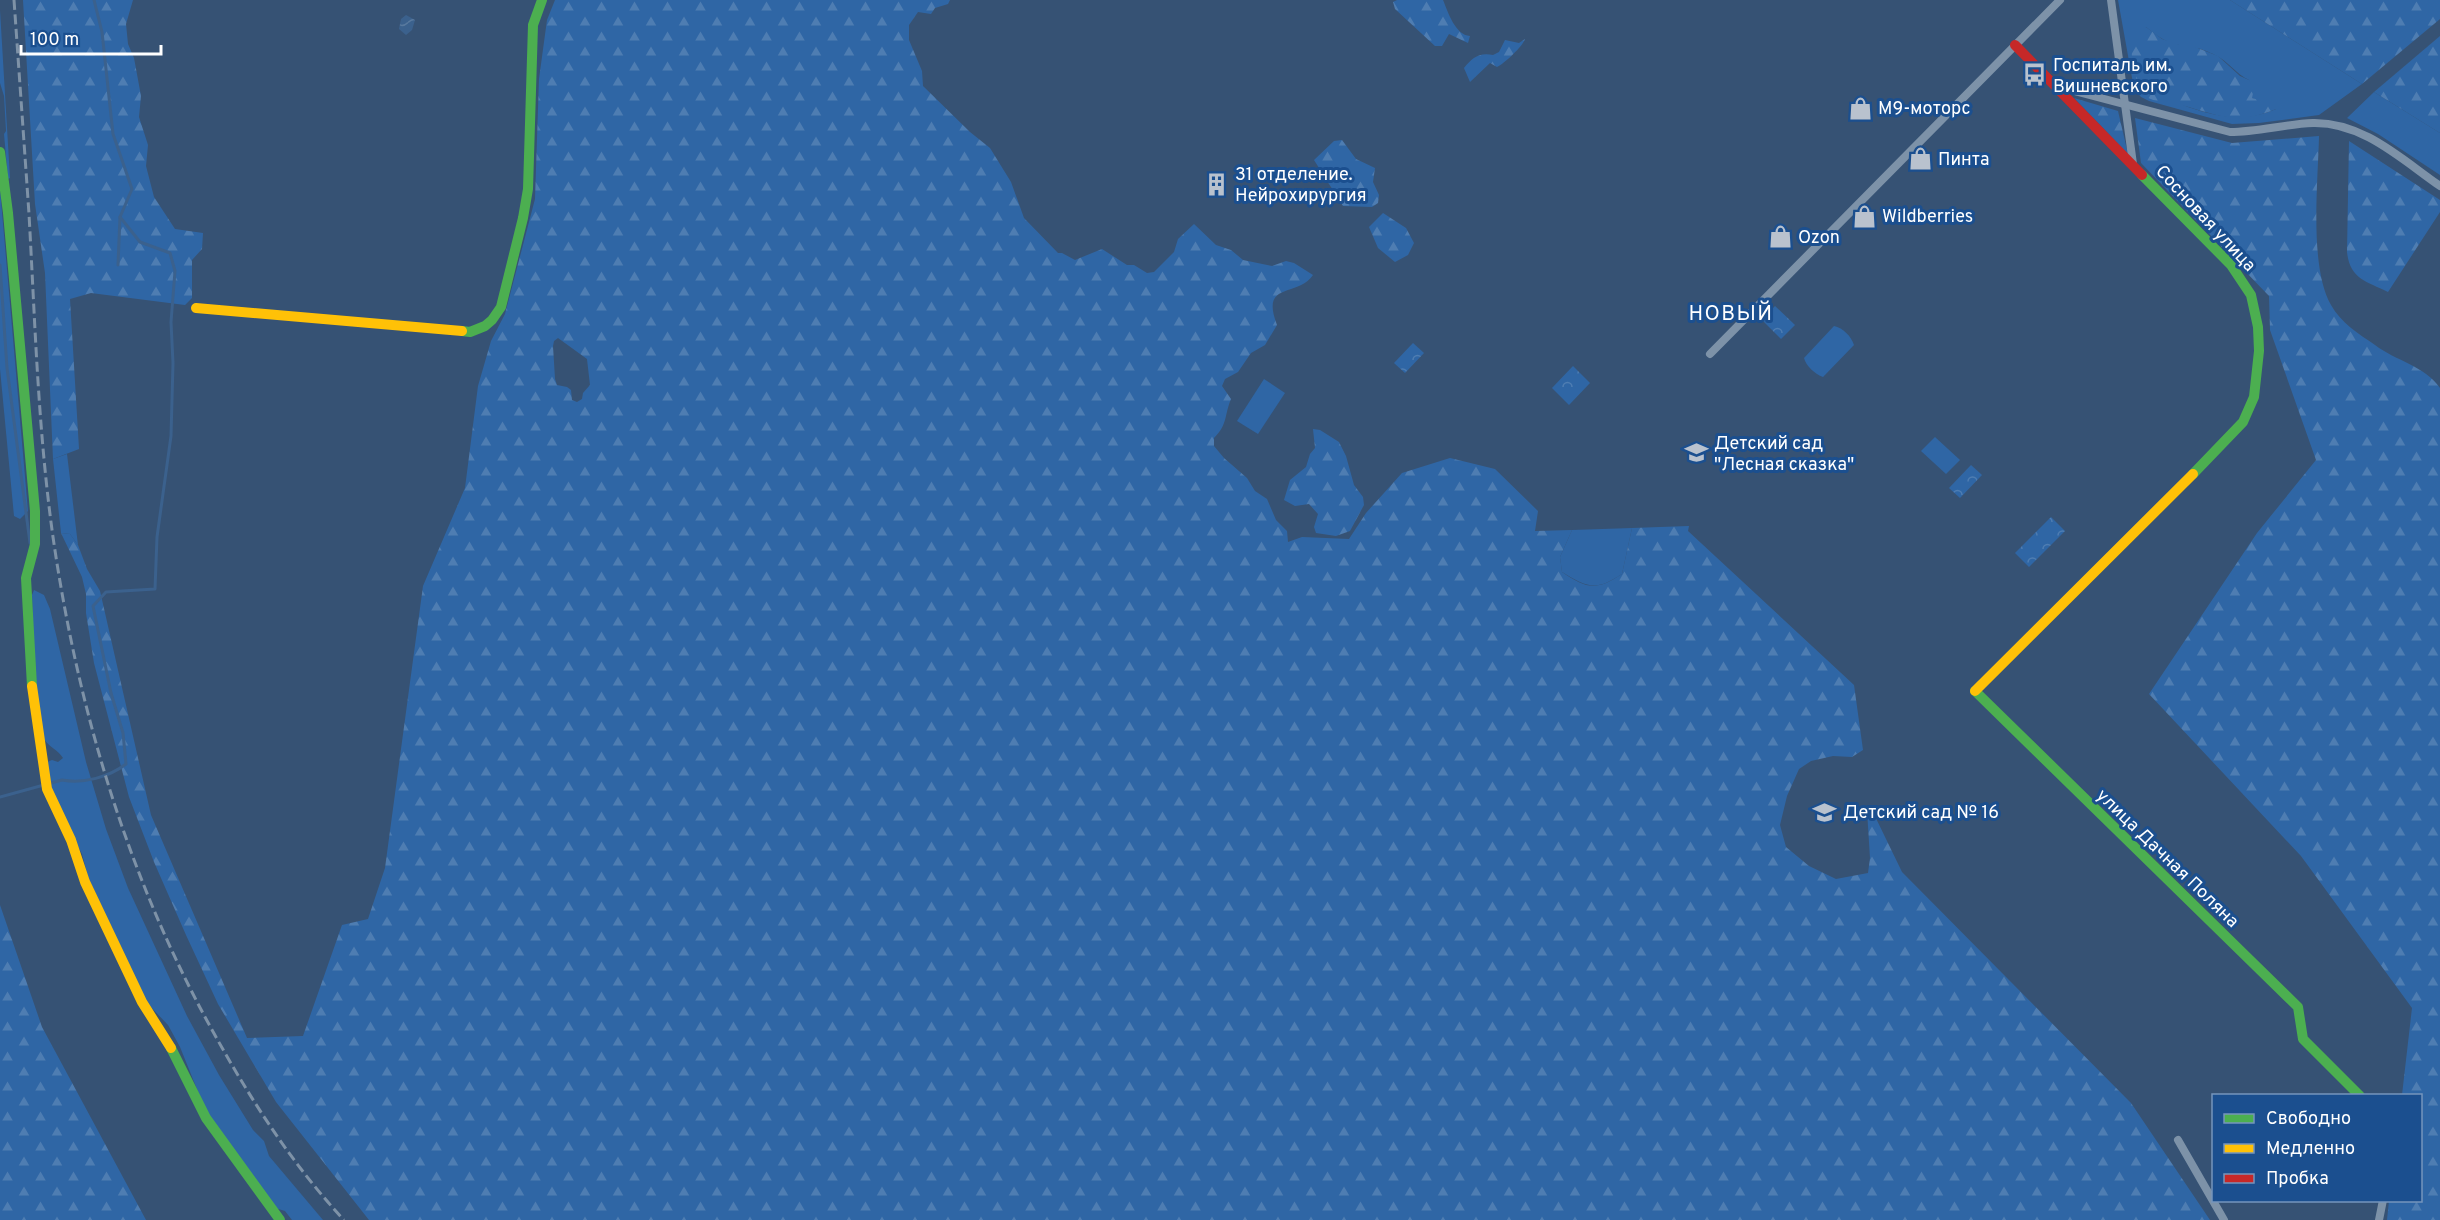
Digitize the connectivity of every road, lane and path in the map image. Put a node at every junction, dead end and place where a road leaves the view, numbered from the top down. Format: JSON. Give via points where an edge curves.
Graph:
{"nodes":[{"id":1,"x":542,"y":0,"type":"edge"},
{"id":2,"x":2060,"y":0,"type":"edge"},
{"id":3,"x":2111,"y":0,"type":"edge"},
{"id":4,"x":2015,"y":45,"type":"junction"},
{"id":5,"x":2059,"y":87,"type":"junction"},
{"id":6,"x":2124,"y":105,"type":"junction"},
{"id":7,"x":0,"y":152,"type":"edge"},
{"id":8,"x":2133,"y":164,"type":"junction"},
{"id":9,"x":2440,"y":186,"type":"edge"},
{"id":10,"x":196,"y":308,"type":"dead end"},
{"id":11,"x":1710,"y":354,"type":"dead end"},
{"id":12,"x":2013,"y":653,"type":"joint"},
{"id":13,"x":2359,"y":1094,"type":"edge"},
{"id":14,"x":2178,"y":1140,"type":"dead end"},
{"id":15,"x":2212,"y":1199,"type":"edge"},
{"id":16,"x":2214,"y":1202,"type":"edge"},
{"id":17,"x":2383,"y":1202,"type":"edge"},
{"id":18,"x":280,"y":1220,"type":"edge"},
{"id":19,"x":2224,"y":1220,"type":"edge"},
{"id":20,"x":2379,"y":1220,"type":"edge"}],
"edges":[{"from":1,"to":10,"type":"street","via":[[533,26],[530,154],[523,218],[501,307],[487,326],[470,332]]},
{"from":2,"to":4,"type":"street"},
{"from":3,"to":6,"type":"street"},
{"from":4,"to":5,"type":"street","name":"Сосновая улица"},
{"from":4,"to":11,"type":"street"},
{"from":5,"to":6,"type":"street"},
{"from":5,"to":8,"type":"street","name":"Сосновая улица"},
{"from":6,"to":8,"type":"street"},
{"from":6,"to":9,"type":"street","via":[[2230,132],[2313,123],[2350,129],[2368,136]]},
{"from":7,"to":18,"type":"street","via":[[35,511],[35,544],[26,578],[33,698],[46,789],[142,1002],[174,1052],[206,1118]]},
{"from":8,"to":12,"type":"street","name":"Сосновая улица","via":[[2231,265],[2251,295],[2259,351],[2254,397],[2243,422]]},
{"from":12,"to":13,"type":"street","name":"улица Дачная Поляна","via":[[1974,692],[2298,1007],[2303,1039]]},
{"from":14,"to":15,"type":"street"},
{"from":16,"to":19,"type":"street"},
{"from":17,"to":20,"type":"street"}]}
